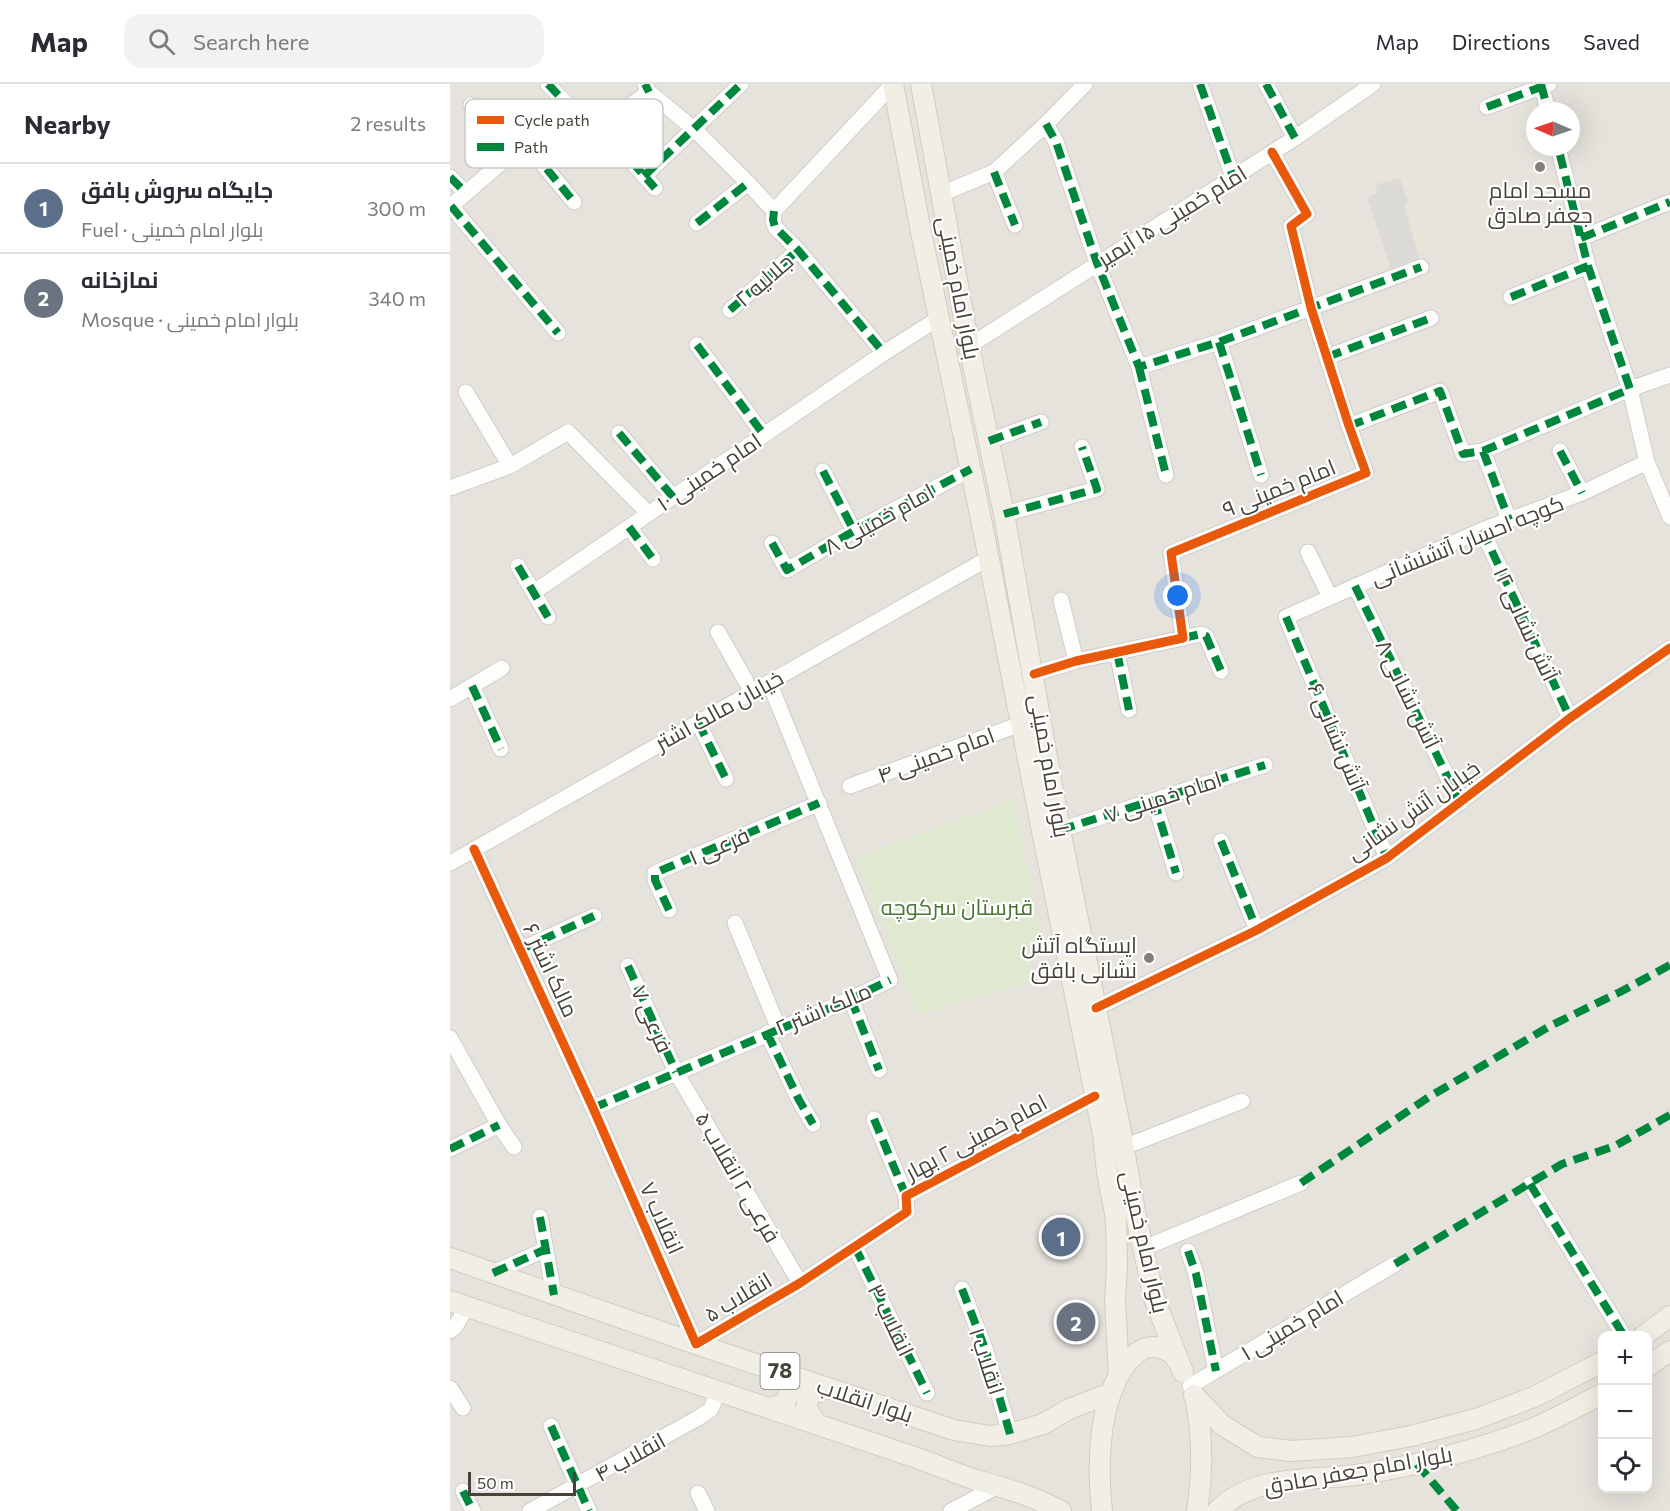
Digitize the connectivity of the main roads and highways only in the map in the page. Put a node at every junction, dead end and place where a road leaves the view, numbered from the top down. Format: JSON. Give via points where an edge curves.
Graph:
{"nodes":[{"id":1,"x":893,"y":84,"type":"edge"},
{"id":2,"x":921,"y":84,"type":"edge"},
{"id":3,"x":1059,"y":869,"type":"junction"},
{"id":4,"x":1069,"y":920,"type":"junction"},
{"id":5,"x":450,"y":1258,"type":"edge"},
{"id":6,"x":459,"y":1304,"type":"edge"},
{"id":7,"x":1670,"y":1316,"type":"edge"},
{"id":8,"x":1649,"y":1331,"type":"edge"},
{"id":9,"x":1670,"y":1351,"type":"edge"},
{"id":10,"x":1652,"y":1363,"type":"edge"},
{"id":11,"x":1598,"y":1364,"type":"edge"},
{"id":12,"x":781,"y":1372,"type":"junction"},
{"id":13,"x":1119,"y":1375,"type":"junction"},
{"id":14,"x":1189,"y":1384,"type":"junction"},
{"id":15,"x":827,"y":1388,"type":"junction"},
{"id":16,"x":1111,"y":1393,"type":"junction"},
{"id":17,"x":1598,"y":1396,"type":"edge"},
{"id":18,"x":770,"y":1408,"type":"junction"},
{"id":19,"x":818,"y":1425,"type":"junction"},
{"id":20,"x":1301,"y":1451,"type":"junction"},
{"id":21,"x":1303,"y":1478,"type":"junction"},
{"id":22,"x":1061,"y":1511,"type":"edge"},
{"id":23,"x":1102,"y":1511,"type":"edge"},
{"id":24,"x":1197,"y":1511,"type":"edge"},
{"id":25,"x":1217,"y":1511,"type":"edge"}],
"edges":[{"from":1,"to":3,"type":"main road","name":"بلوار امام خمینی","via":[[1021,724]]},
{"from":2,"to":3,"type":"main road","name":"بلوار امام خمینی","via":[[1034,675],[1060,830]]},
{"from":3,"to":4,"type":"main road","name":"بلوار امام خمینی"},
{"from":4,"to":13,"type":"main road","name":"بلوار امام خمینی","via":[[1116,1219]]},
{"from":4,"to":14,"type":"main road","name":"بلوار امام خمینی","via":[[1096,1008],[1154,1298]]},
{"from":5,"to":12,"type":"main road","name":"بلوار انقلاب","number":"78"},
{"from":6,"to":18,"type":"main road","name":"بلوار انقلاب","number":"78"},
{"from":7,"to":8,"type":"main road"},
{"from":9,"to":10,"type":"main road"},
{"from":11,"to":20,"type":"main road","name":"بلوار امام جعفر صادق","via":[[1534,1397],[1476,1419],[1411,1437]]},
{"from":12,"to":15,"type":"main road","name":"بلوار انقلاب","number":"78"},
{"from":12,"to":18,"type":"main road","via":[[790,1390],[785,1404]]},
{"from":13,"to":14,"type":"main road","name":"بلوار امام جعفر صادق","via":[[1134,1355],[1148,1347],[1162,1348],[1175,1356]]},
{"from":13,"to":16,"type":"main road"},
{"from":14,"to":20,"type":"main road","name":"بلوار امام جعفر صادق","via":[[1222,1425],[1258,1447]]},
{"from":14,"to":24,"type":"main road","via":[[1200,1422],[1202,1452]]},
{"from":15,"to":16,"type":"main road","name":"بلوار انقلاب","number":"78","via":[[954,1430],[990,1436],[1043,1424]]},
{"from":15,"to":19,"type":"main road","via":[[809,1395],[806,1408]]},
{"from":16,"to":23,"type":"main road","via":[[1101,1448]]},
{"from":17,"to":21,"type":"main road","name":"بلوار امام جعفر صادق","via":[[1545,1423],[1484,1446],[1417,1464]]},
{"from":18,"to":19,"type":"main road","name":"بلوار انقلاب","number":"78"},
{"from":19,"to":22,"type":"main road","name":"بلوار انقلاب","number":"78","via":[[1041,1500]]},
{"from":20,"to":21,"type":"main road","via":[[1294,1457],[1293,1465]]},
{"from":21,"to":25,"type":"main road","name":"بلوار امام جعفر صادق","via":[[1261,1485]]}]}
